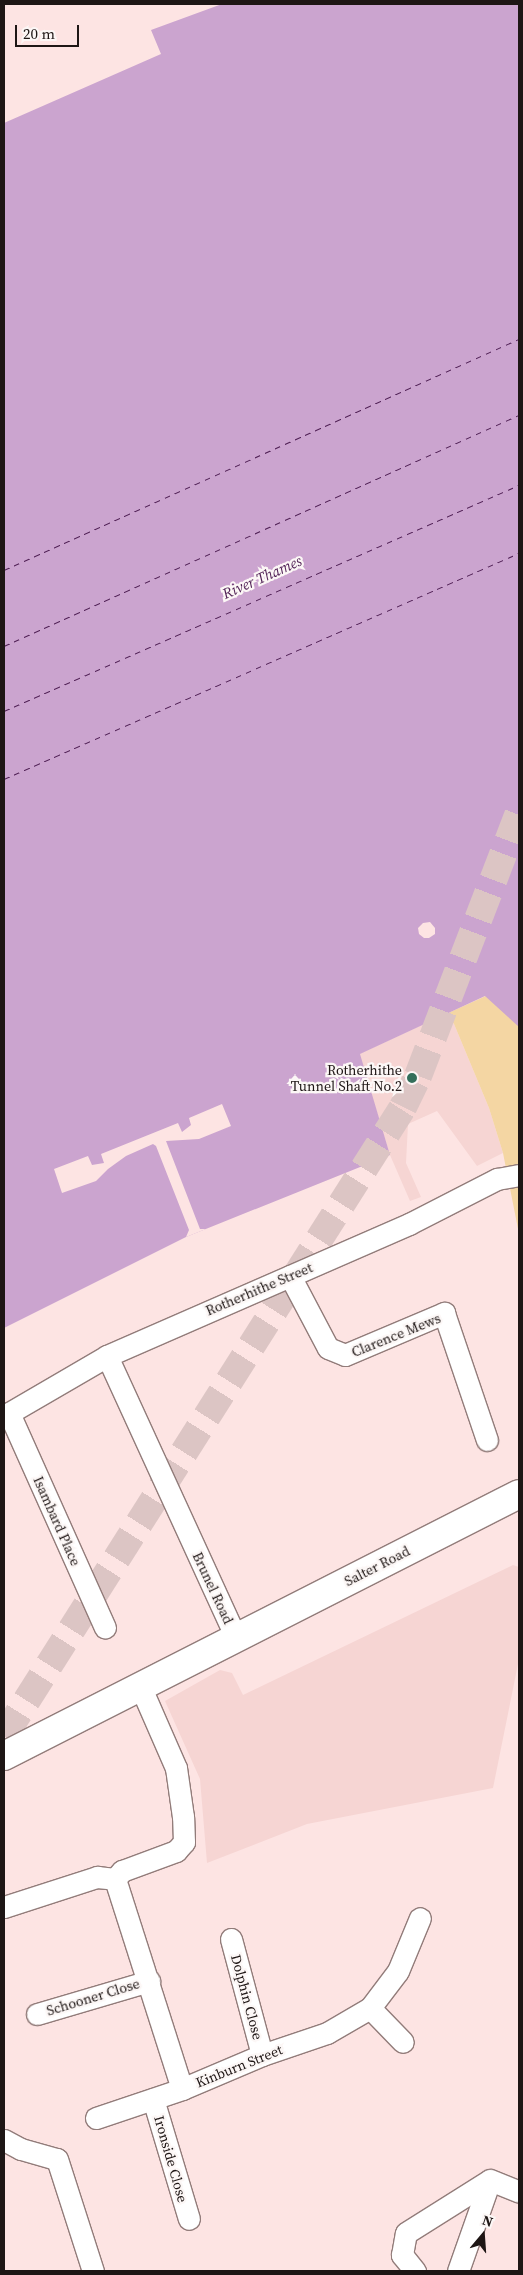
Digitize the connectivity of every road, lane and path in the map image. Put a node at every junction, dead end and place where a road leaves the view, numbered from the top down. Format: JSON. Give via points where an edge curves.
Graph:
{"nodes":[{"id":1,"x":519,"y":1175,"type":"edge"},
{"id":2,"x":290,"y":1276,"type":"junction"},
{"id":3,"x":107,"y":1356,"type":"junction"},
{"id":4,"x":6,"y":1414,"type":"edge"},
{"id":5,"x":487,"y":1440,"type":"dead end"},
{"id":6,"x":519,"y":1494,"type":"edge"},
{"id":7,"x":106,"y":1628,"type":"dead end"},
{"id":8,"x":236,"y":1638,"type":"junction"},
{"id":9,"x":142,"y":1688,"type":"junction"},
{"id":10,"x":4,"y":1756,"type":"edge"},
{"id":11,"x":115,"y":1879,"type":"junction"},
{"id":12,"x":4,"y":1907,"type":"edge"},
{"id":13,"x":420,"y":1918,"type":"dead end"},
{"id":14,"x":231,"y":1939,"type":"dead end"},
{"id":15,"x":149,"y":1981,"type":"junction"},
{"id":16,"x":370,"y":2008,"type":"junction"},
{"id":17,"x":37,"y":2014,"type":"dead end"},
{"id":18,"x":404,"y":2042,"type":"dead end"},
{"id":19,"x":262,"y":2055,"type":"junction"},
{"id":20,"x":182,"y":2088,"type":"junction"},
{"id":21,"x":153,"y":2099,"type":"junction"},
{"id":22,"x":96,"y":2118,"type":"dead end"},
{"id":23,"x":4,"y":2140,"type":"edge"},
{"id":24,"x":490,"y":2180,"type":"junction"},
{"id":25,"x":519,"y":2192,"type":"edge"},
{"id":26,"x":189,"y":2219,"type":"dead end"},
{"id":27,"x":93,"y":2271,"type":"edge"},
{"id":28,"x":415,"y":2271,"type":"edge"},
{"id":29,"x":458,"y":2271,"type":"edge"}],
"edges":[{"from":1,"to":2,"type":"street","name":"Rotherhithe Street","via":[[497,1179],[409,1224]]},
{"from":2,"to":3,"type":"street","name":"Rotherhithe Street"},
{"from":2,"to":5,"type":"street","name":"Clarence Mews","via":[[328,1348],[345,1355],[444,1313]]},
{"from":3,"to":4,"type":"street","name":"Rotherhithe Street"},
{"from":3,"to":8,"type":"street","name":"Brunel Road"},
{"from":4,"to":7,"type":"street","name":"Isambard Place"},
{"from":6,"to":8,"type":"main road","name":"Salter Road"},
{"from":8,"to":9,"type":"main road","name":"Brunel Road"},
{"from":9,"to":10,"type":"main road","name":"Brunel Road"},
{"from":9,"to":11,"type":"street","via":[[176,1768],[185,1835],[184,1842],[176,1851],[122,1871]]},
{"from":11,"to":12,"type":"street","via":[[96,1877]]},
{"from":11,"to":15,"type":"street","name":"Kinburn Street"},
{"from":13,"to":16,"type":"street","via":[[398,1971]]},
{"from":14,"to":19,"type":"street","name":"Dolphin Close"},
{"from":15,"to":17,"type":"street","name":"Schooner Close"},
{"from":15,"to":20,"type":"street","name":"Kinburn Street"},
{"from":16,"to":18,"type":"street"},
{"from":16,"to":19,"type":"street","name":"Kinburn Street","via":[[327,2033]]},
{"from":19,"to":20,"type":"street","name":"Kinburn Street"},
{"from":20,"to":21,"type":"street"},
{"from":21,"to":22,"type":"street"},
{"from":21,"to":26,"type":"street","name":"Ironside Close"},
{"from":23,"to":27,"type":"street","via":[[21,2149],[57,2159]]},
{"from":24,"to":25,"type":"street"},
{"from":24,"to":28,"type":"street","via":[[406,2233],[402,2255]]},
{"from":24,"to":29,"type":"street"}]}
